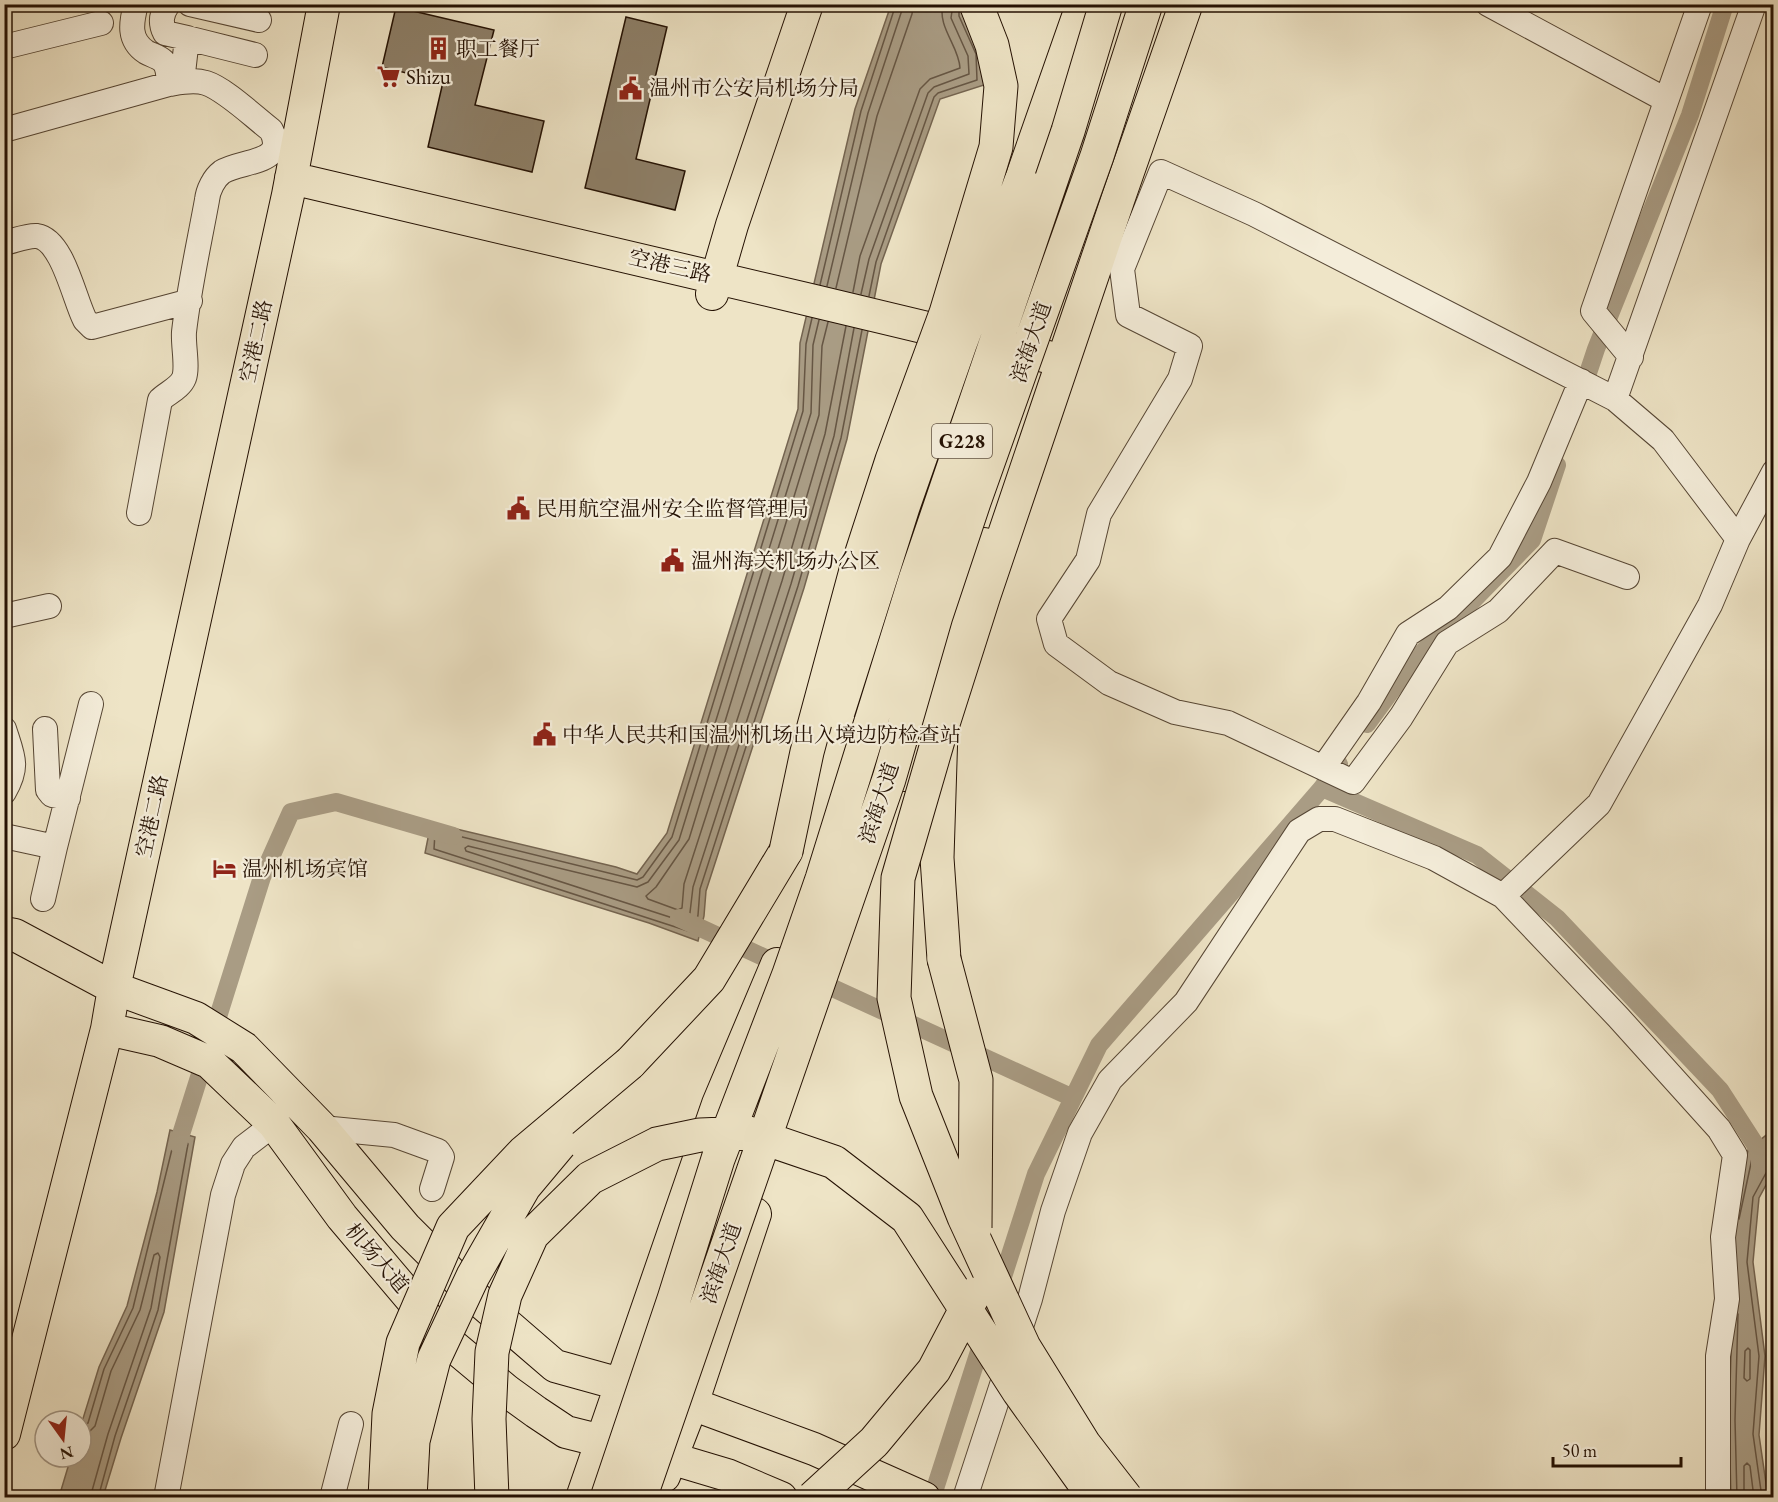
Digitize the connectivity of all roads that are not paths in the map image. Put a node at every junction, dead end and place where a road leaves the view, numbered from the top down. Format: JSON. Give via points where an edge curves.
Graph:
{"nodes":[{"id":1,"x":136,"y":4,"type":"edge"},
{"id":2,"x":168,"y":4,"type":"edge"},
{"id":3,"x":190,"y":4,"type":"edge"},
{"id":4,"x":324,"y":4,"type":"edge"},
{"id":5,"x":807,"y":4,"type":"edge"},
{"id":6,"x":976,"y":4,"type":"edge"},
{"id":7,"x":1083,"y":4,"type":"edge"},
{"id":8,"x":1089,"y":4,"type":"edge"},
{"id":9,"x":1106,"y":4,"type":"edge"},
{"id":10,"x":1146,"y":4,"type":"edge"},
{"id":11,"x":1170,"y":4,"type":"edge"},
{"id":12,"x":1186,"y":4,"type":"edge"},
{"id":13,"x":1488,"y":4,"type":"edge"},
{"id":14,"x":1700,"y":4,"type":"edge"},
{"id":15,"x":1754,"y":4,"type":"edge"},
{"id":16,"x":259,"y":20,"type":"dead end"},
{"id":17,"x":101,"y":23,"type":"dead end"},
{"id":18,"x":187,"y":38,"type":"junction"},
{"id":19,"x":4,"y":47,"type":"edge"},
{"id":20,"x":255,"y":56,"type":"dead end"},
{"id":21,"x":175,"y":83,"type":"junction"},
{"id":22,"x":1666,"y":100,"type":"junction"},
{"id":23,"x":4,"y":130,"type":"edge"},
{"id":24,"x":290,"y":186,"type":"junction"},
{"id":25,"x":4,"y":243,"type":"edge"},
{"id":26,"x":715,"y":285,"type":"junction"},
{"id":27,"x":190,"y":301,"type":"junction"},
{"id":28,"x":976,"y":350,"type":"junction"},
{"id":29,"x":1631,"y":357,"type":"junction"},
{"id":30,"x":1044,"y":368,"type":"junction"},
{"id":31,"x":1593,"y":387,"type":"junction"},
{"id":32,"x":1773,"y":472,"type":"edge"},
{"id":33,"x":139,"y":513,"type":"dead end"},
{"id":34,"x":1738,"y":539,"type":"junction"},
{"id":35,"x":1627,"y":578,"type":"dead end"},
{"id":36,"x":49,"y":606,"type":"dead end"},
{"id":37,"x":4,"y":616,"type":"edge"},
{"id":38,"x":91,"y":704,"type":"dead end"},
{"id":39,"x":4,"y":729,"type":"edge"},
{"id":40,"x":45,"y":729,"type":"dead end"},
{"id":41,"x":942,"y":730,"type":"junction"},
{"id":42,"x":1329,"y":771,"type":"junction"},
{"id":43,"x":5,"y":789,"type":"edge"},
{"id":44,"x":68,"y":798,"type":"junction"},
{"id":45,"x":4,"y":836,"type":"edge"},
{"id":46,"x":55,"y":847,"type":"junction"},
{"id":47,"x":786,"y":851,"type":"junction"},
{"id":48,"x":1503,"y":896,"type":"junction"},
{"id":49,"x":43,"y":899,"type":"dead end"},
{"id":50,"x":4,"y":933,"type":"edge"},
{"id":51,"x":114,"y":988,"type":"junction"},
{"id":52,"x":107,"y":1029,"type":"junction"},
{"id":53,"x":630,"y":1063,"type":"junction"},
{"id":54,"x":274,"y":1124,"type":"junction"},
{"id":55,"x":322,"y":1128,"type":"junction"},
{"id":56,"x":432,"y":1189,"type":"dead end"},
{"id":57,"x":621,"y":1384,"type":"junction"},
{"id":58,"x":692,"y":1404,"type":"junction"},
{"id":59,"x":351,"y":1424,"type":"dead end"},
{"id":60,"x":4,"y":1434,"type":"edge"},
{"id":61,"x":602,"y":1441,"type":"junction"},
{"id":62,"x":670,"y":1458,"type":"junction"},
{"id":63,"x":166,"y":1497,"type":"edge"},
{"id":64,"x":332,"y":1497,"type":"edge"},
{"id":65,"x":385,"y":1497,"type":"edge"},
{"id":66,"x":410,"y":1497,"type":"edge"},
{"id":67,"x":492,"y":1497,"type":"edge"},
{"id":68,"x":582,"y":1497,"type":"edge"},
{"id":69,"x":607,"y":1497,"type":"edge"},
{"id":70,"x":640,"y":1497,"type":"edge"},
{"id":71,"x":656,"y":1497,"type":"edge"},
{"id":72,"x":781,"y":1497,"type":"edge"},
{"id":73,"x":813,"y":1497,"type":"edge"},
{"id":74,"x":922,"y":1497,"type":"edge"},
{"id":75,"x":965,"y":1497,"type":"edge"},
{"id":76,"x":1100,"y":1497,"type":"edge"},
{"id":77,"x":1126,"y":1497,"type":"edge"},
{"id":78,"x":1718,"y":1497,"type":"edge"}],
"edges":[{"from":1,"to":21,"type":"street","via":[[131,22],[135,42],[162,60]]},
{"from":2,"to":18,"type":"street","via":[[161,22],[165,33]]},
{"from":3,"to":16,"type":"street"},
{"from":4,"to":24,"type":"main road","name":"空港二路"},
{"from":5,"to":26,"type":"main road"},
{"from":6,"to":47,"type":"highway","bridge":true,"via":[[992,45],[1001,86],[996,147],[946,313],[855,574],[810,742]]},
{"from":7,"to":47,"type":"highway","bridge":true,"via":[[906,496],[833,728]]},
{"from":8,"to":28,"type":"main road"},
{"from":9,"to":69,"type":"highway","name":"滨海大道","number":"G228","bridge":true,"via":[[1068,130],[916,577],[822,879],[718,1160]]},
{"from":10,"to":70,"type":"highway","name":"滨海大道","number":"G228","bridge":true,"via":[[1097,156],[963,533],[889,779]]},
{"from":11,"to":30,"type":"main road"},
{"from":12,"to":41,"type":"highway","via":[[984,595]]},
{"from":13,"to":22,"type":"street"},
{"from":14,"to":22,"type":"street"},
{"from":15,"to":29,"type":"street"},
{"from":17,"to":19,"type":"street"},
{"from":18,"to":20,"type":"street"},
{"from":18,"to":21,"type":"street"},
{"from":21,"to":23,"type":"street"},
{"from":21,"to":27,"type":"street","via":[[206,83],[223,92],[271,130],[275,138],[269,156],[230,168],[213,182]]},
{"from":22,"to":29,"type":"street","via":[[1593,310]]},
{"from":24,"to":26,"type":"main road","name":"空港三路"},
{"from":24,"to":51,"type":"main road","name":"空港二路"},
{"from":25,"to":27,"type":"street","via":[[35,236],[49,240],[59,254],[85,320],[92,327]]},
{"from":26,"to":28,"type":"main road","name":"空港三路"},
{"from":27,"to":33,"type":"street","via":[[184,333],[184,378],[160,400]]},
{"from":28,"to":30,"type":"main road","name":"空港三路"},
{"from":28,"to":57,"type":"main road","via":[[786,943],[717,1104]]},
{"from":29,"to":31,"type":"street"},
{"from":30,"to":58,"type":"main road"},
{"from":31,"to":34,"type":"street","via":[[1663,440]]},
{"from":31,"to":42,"type":"street","via":[[1500,557],[1448,608],[1408,634]]},
{"from":31,"to":42,"type":"street","via":[[1254,214],[1161,172],[1122,269],[1128,315],[1190,346],[1180,379],[1099,514],[1088,560],[1049,619],[1053,636],[1056,644],[1109,683],[1175,712],[1228,723]]},
{"from":32,"to":34,"type":"street"},
{"from":34,"to":48,"type":"street","via":[[1710,605],[1599,804]]},
{"from":35,"to":42,"type":"street","via":[[1555,551],[1498,611],[1447,643],[1401,717],[1353,782]]},
{"from":36,"to":37,"type":"street"},
{"from":38,"to":44,"type":"street"},
{"from":39,"to":43,"type":"street","via":[[14,761],[13,777]]},
{"from":40,"to":44,"type":"street","via":[[48,790],[52,795]]},
{"from":41,"to":73,"type":"highway","bridge":true,"via":[[937,858],[944,959],[976,1080],[975,1293],[934,1370],[874,1442]]},
{"from":41,"to":77,"type":"highway","bridge":true,"via":[[898,878],[894,998],[916,1095],[964,1217],[1024,1347],[1084,1444]]},
{"from":44,"to":46,"type":"street"},
{"from":45,"to":46,"type":"street"},
{"from":46,"to":49,"type":"street"},
{"from":47,"to":53,"type":"highway","via":[[709,979]]},
{"from":48,"to":75,"type":"street","via":[[1434,858],[1335,819],[1319,819],[1299,831],[1186,1002],[1110,1080],[1080,1133]]},
{"from":48,"to":78,"type":"street","via":[[1719,1129],[1735,1155],[1723,1237],[1727,1299],[1718,1356]]},
{"from":50,"to":51,"type":"main road","name":"机场大道","via":[[15,935]]},
{"from":51,"to":52,"type":"main road","name":"空港二路"},
{"from":51,"to":55,"type":"main road","name":"机场大道","via":[[196,1018],[244,1047]]},
{"from":52,"to":54,"type":"main road","name":"机场大道","via":[[160,1041],[209,1062]]},
{"from":52,"to":60,"type":"main road","name":"空港二路"},
{"from":53,"to":65,"type":"highway","bridge":true,"via":[[523,1153],[453,1227],[403,1343],[389,1414]]},
{"from":53,"to":66,"type":"highway","bridge":true,"via":[[524,1187],[473,1276],[434,1359],[413,1442]]},
{"from":54,"to":61,"type":"main road","name":"机场大道","via":[[342,1217],[446,1340],[507,1391],[566,1432]]},
{"from":54,"to":63,"type":"street","via":[[244,1147],[233,1164],[224,1195]]},
{"from":55,"to":56,"type":"street","via":[[394,1135],[438,1151],[441,1164]]},
{"from":55,"to":57,"type":"main road","name":"机场大道","via":[[405,1227],[475,1297],[555,1366]]},
{"from":57,"to":58,"type":"main road","name":"机场大道"},
{"from":57,"to":61,"type":"main road"},
{"from":58,"to":62,"type":"main road"},
{"from":58,"to":74,"type":"main road","name":"机场大道","via":[[814,1449]]},
{"from":59,"to":64,"type":"street"},
{"from":61,"to":62,"type":"main road","name":"机场大道"},
{"from":61,"to":68,"type":"main road"},
{"from":62,"to":71,"type":"main road"},
{"from":62,"to":72,"type":"main road","name":"机场大道"},
{"from":67,"to":76,"type":"highway","bridge":true,"via":[[492,1352],[505,1295],[532,1235],[590,1178],[657,1144],[700,1135],[749,1133],[834,1162],[907,1218],[1019,1392],[1082,1480]]}]}
